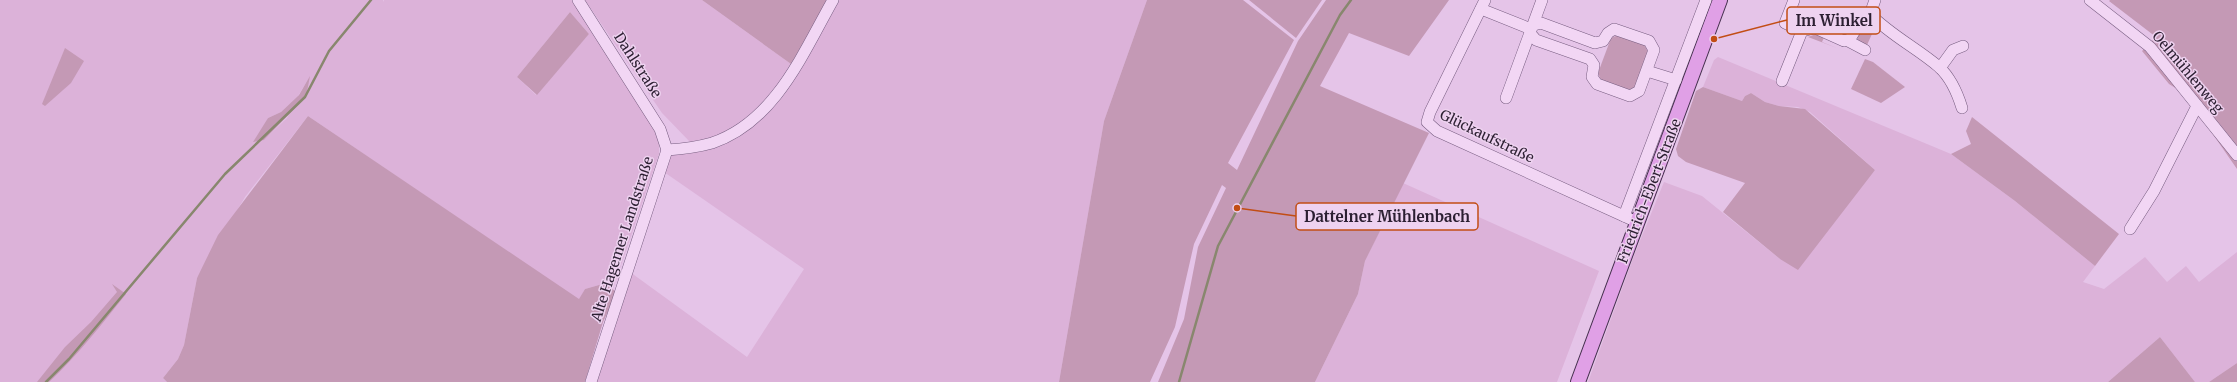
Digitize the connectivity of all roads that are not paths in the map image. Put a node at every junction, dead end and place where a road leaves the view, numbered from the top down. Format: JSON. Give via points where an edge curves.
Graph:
{"nodes":[{"id":1,"x":578,"y":0,"type":"edge"},
{"id":2,"x":833,"y":0,"type":"edge"},
{"id":3,"x":1542,"y":0,"type":"edge"},
{"id":4,"x":1706,"y":0,"type":"edge"},
{"id":5,"x":1720,"y":0,"type":"edge"},
{"id":6,"x":1794,"y":0,"type":"edge"},
{"id":7,"x":1875,"y":0,"type":"edge"},
{"id":8,"x":2090,"y":0,"type":"edge"},
{"id":9,"x":1483,"y":4,"type":"edge"},
{"id":10,"x":1870,"y":14,"type":"junction"},
{"id":11,"x":1532,"y":29,"type":"junction"},
{"id":12,"x":1802,"y":31,"type":"junction"},
{"id":13,"x":1846,"y":41,"type":"junction"},
{"id":14,"x":1963,"y":46,"type":"dead end"},
{"id":15,"x":1865,"y":50,"type":"dead end"},
{"id":16,"x":1940,"y":68,"type":"junction"},
{"id":17,"x":1647,"y":70,"type":"junction"},
{"id":18,"x":1676,"y":80,"type":"junction"},
{"id":19,"x":1782,"y":81,"type":"dead end"},
{"id":20,"x":1506,"y":98,"type":"dead end"},
{"id":21,"x":2197,"y":106,"type":"junction"},
{"id":22,"x":1962,"y":108,"type":"dead end"},
{"id":23,"x":667,"y":150,"type":"junction"},
{"id":24,"x":2237,"y":155,"type":"edge"},
{"id":25,"x":1624,"y":216,"type":"junction"},
{"id":26,"x":1637,"y":222,"type":"junction"},
{"id":27,"x":2130,"y":230,"type":"dead end"},
{"id":28,"x":591,"y":382,"type":"edge"},
{"id":29,"x":1578,"y":382,"type":"edge"}],
"edges":[{"from":1,"to":23,"type":"street","name":"Dahlstraße","via":[[660,129]]},
{"from":2,"to":23,"type":"street","name":"Alte Hagemer Landstraße","via":[[790,75],[772,101],[748,124],[712,143]]},
{"from":3,"to":11,"type":"street"},
{"from":4,"to":18,"type":"street","name":"Friedrich-Ebert-Straße"},
{"from":5,"to":26,"type":"main road","name":"Friedrich-Ebert-Straße"},
{"from":6,"to":12,"type":"street","via":[[1785,23]]},
{"from":7,"to":10,"type":"street"},
{"from":8,"to":21,"type":"street","name":"Oelmühlenweg","via":[[2150,47]]},
{"from":9,"to":11,"type":"street"},
{"from":9,"to":25,"type":"street","name":"Glückaufstraße","via":[[1427,122],[1431,127]]},
{"from":10,"to":13,"type":"street","via":[[1860,21]]},
{"from":10,"to":16,"type":"street"},
{"from":11,"to":17,"type":"street","via":[[1541,23],[1596,43],[1603,41],[1614,29],[1649,41],[1654,50]]},
{"from":11,"to":17,"type":"street","via":[[1536,40],[1590,59],[1594,65],[1594,82],[1630,96],[1639,91]]},
{"from":11,"to":20,"type":"street"},
{"from":12,"to":13,"type":"street","via":[[1815,28]]},
{"from":12,"to":19,"type":"street"},
{"from":13,"to":15,"type":"street"},
{"from":14,"to":16,"type":"street","via":[[1953,50]]},
{"from":16,"to":22,"type":"street"},
{"from":17,"to":18,"type":"street"},
{"from":18,"to":25,"type":"street","name":"Friedrich-Ebert-Straße"},
{"from":21,"to":24,"type":"street","name":"Oelmühlenweg"},
{"from":21,"to":27,"type":"street","via":[[2154,191]]},
{"from":23,"to":28,"type":"street","name":"Alte Hagemer Landstraße"},
{"from":25,"to":26,"type":"street","name":"Glückaufstraße"},
{"from":26,"to":29,"type":"main road","name":"Friedrich-Ebert-Straße"}]}
